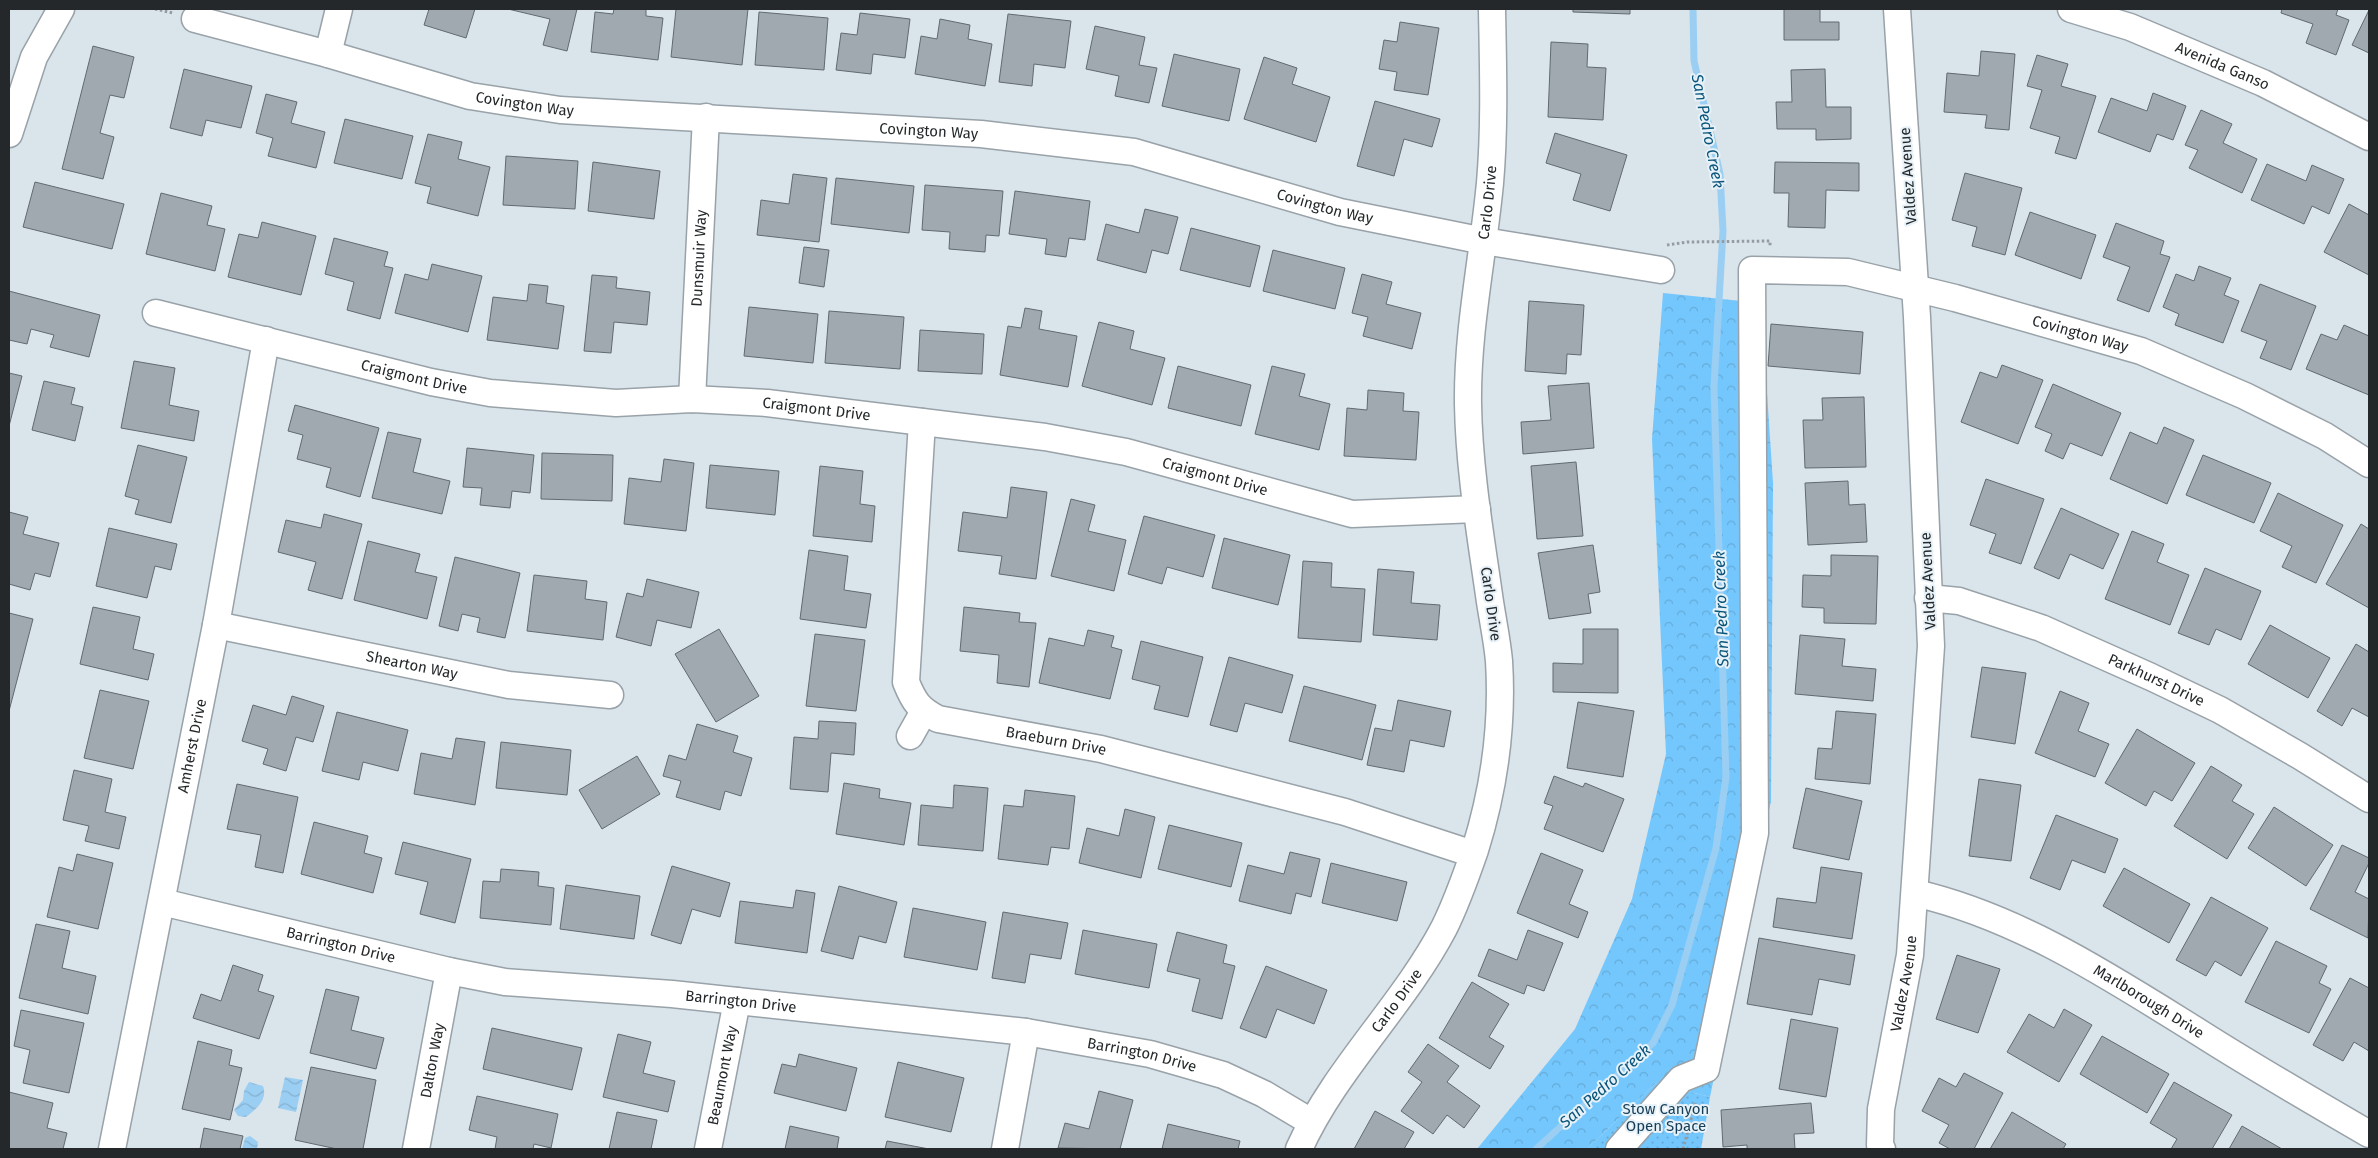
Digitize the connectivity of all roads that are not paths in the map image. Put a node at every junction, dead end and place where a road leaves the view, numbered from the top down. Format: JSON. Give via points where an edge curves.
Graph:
{"nodes":[{"id":1,"x":61,"y":9,"type":"edge"},
{"id":2,"x":339,"y":9,"type":"edge"},
{"id":3,"x":1492,"y":9,"type":"edge"},
{"id":4,"x":1897,"y":9,"type":"edge"},
{"id":5,"x":2071,"y":9,"type":"edge"},
{"id":6,"x":195,"y":19,"type":"dead end"},
{"id":7,"x":328,"y":54,"type":"junction"},
{"id":8,"x":706,"y":117,"type":"junction"},
{"id":9,"x":9,"y":134,"type":"edge"},
{"id":10,"x":2369,"y":137,"type":"edge"},
{"id":11,"x":1484,"y":241,"type":"junction"},
{"id":12,"x":1661,"y":270,"type":"dead end"},
{"id":13,"x":1915,"y":289,"type":"junction"},
{"id":14,"x":156,"y":313,"type":"dead end"},
{"id":15,"x":266,"y":340,"type":"junction"},
{"id":16,"x":692,"y":400,"type":"junction"},
{"id":17,"x":922,"y":422,"type":"junction"},
{"id":18,"x":2369,"y":464,"type":"edge"},
{"id":19,"x":1477,"y":509,"type":"junction"},
{"id":20,"x":1928,"y":598,"type":"junction"},
{"id":21,"x":216,"y":625,"type":"junction"},
{"id":22,"x":610,"y":695,"type":"dead end"},
{"id":23,"x":924,"y":712,"type":"junction"},
{"id":24,"x":910,"y":736,"type":"dead end"},
{"id":25,"x":2369,"y":800,"type":"edge"},
{"id":26,"x":1473,"y":854,"type":"junction"},
{"id":27,"x":1915,"y":893,"type":"junction"},
{"id":28,"x":162,"y":902,"type":"junction"},
{"id":29,"x":449,"y":971,"type":"junction"},
{"id":30,"x":737,"y":1001,"type":"junction"},
{"id":31,"x":1026,"y":1032,"type":"junction"},
{"id":32,"x":1311,"y":1122,"type":"junction"},
{"id":33,"x":2369,"y":1134,"type":"edge"},
{"id":34,"x":112,"y":1149,"type":"edge"},
{"id":35,"x":416,"y":1149,"type":"edge"},
{"id":36,"x":708,"y":1149,"type":"edge"},
{"id":37,"x":1006,"y":1149,"type":"edge"},
{"id":38,"x":1299,"y":1149,"type":"edge"},
{"id":39,"x":1618,"y":1149,"type":"edge"},
{"id":40,"x":1882,"y":1149,"type":"edge"}],
"edges":[{"from":1,"to":9,"type":"street","via":[[34,57]]},
{"from":2,"to":7,"type":"street"},
{"from":3,"to":11,"type":"street","name":"Carlo Drive","via":[[1493,135]]},
{"from":4,"to":13,"type":"street","name":"Valdez Avenue"},
{"from":5,"to":10,"type":"street","name":"Avenida Ganso","via":[[2130,27],[2264,83]]},
{"from":6,"to":7,"type":"street","name":"Covington Way"},
{"from":7,"to":8,"type":"street","name":"Covington Way","via":[[470,96],[560,110]]},
{"from":8,"to":11,"type":"street","name":"Covington Way","via":[[981,134],[1134,152],[1340,212]]},
{"from":8,"to":16,"type":"street","name":"Dunsmuir Way"},
{"from":11,"to":12,"type":"street","name":"Covington Way"},
{"from":11,"to":19,"type":"street","name":"Carlo Drive","via":[[1470,341],[1468,406]]},
{"from":13,"to":18,"type":"street","name":"Covington Way","via":[[2141,351],[2245,396],[2325,436]]},
{"from":13,"to":20,"type":"street","name":"Valdez Avenue"},
{"from":13,"to":39,"type":"street","name":"Covington Way","via":[[1848,272],[1752,270],[1755,832],[1706,1069],[1681,1079]]},
{"from":14,"to":15,"type":"street","name":"Craigmont Drive"},
{"from":15,"to":16,"type":"street","name":"Craigmont Drive","via":[[430,382],[490,393],[616,403]]},
{"from":15,"to":21,"type":"street","name":"Amherst Drive"},
{"from":16,"to":17,"type":"street","name":"Craigmont Drive","via":[[767,403]]},
{"from":17,"to":19,"type":"street","name":"Craigmont Drive","via":[[1045,437],[1126,452],[1352,514]]},
{"from":17,"to":23,"type":"street","via":[[906,682],[913,699]]},
{"from":19,"to":26,"type":"street","name":"Carlo Drive","via":[[1499,659],[1500,719],[1494,774]]},
{"from":20,"to":25,"type":"street","name":"Parkhurst Drive","via":[[1959,601],[2041,628],[2152,676],[2220,710]]},
{"from":20,"to":27,"type":"street","name":"Valdez Avenue","via":[[1931,646]]},
{"from":21,"to":22,"type":"street","name":"Shearton Way","via":[[509,685]]},
{"from":21,"to":28,"type":"street","name":"Amherst Drive"},
{"from":23,"to":24,"type":"street"},
{"from":23,"to":26,"type":"street","name":"Braeburn Drive","via":[[938,719],[1101,749],[1345,812]]},
{"from":26,"to":32,"type":"street","name":"Carlo Drive","via":[[1444,928]]},
{"from":27,"to":33,"type":"street","name":"Marlborough Drive","via":[[1974,910],[2085,962],[2264,1074]]},
{"from":27,"to":40,"type":"street","name":"Valdez Avenue","via":[[1910,955],[1881,1109]]},
{"from":28,"to":29,"type":"street","name":"Barrington Drive"},
{"from":28,"to":34,"type":"street","name":"Amherst Drive"},
{"from":29,"to":30,"type":"street","name":"Barrington Drive","via":[[505,982]]},
{"from":29,"to":35,"type":"street","name":"Dalton Way"},
{"from":30,"to":31,"type":"street","name":"Barrington Drive"},
{"from":30,"to":36,"type":"street","name":"Beaumont Way"},
{"from":31,"to":32,"type":"street","name":"Barrington Drive","via":[[1150,1054],[1223,1075],[1264,1094]]},
{"from":31,"to":37,"type":"street"},
{"from":32,"to":38,"type":"street","name":"Carlo Drive"}]}
